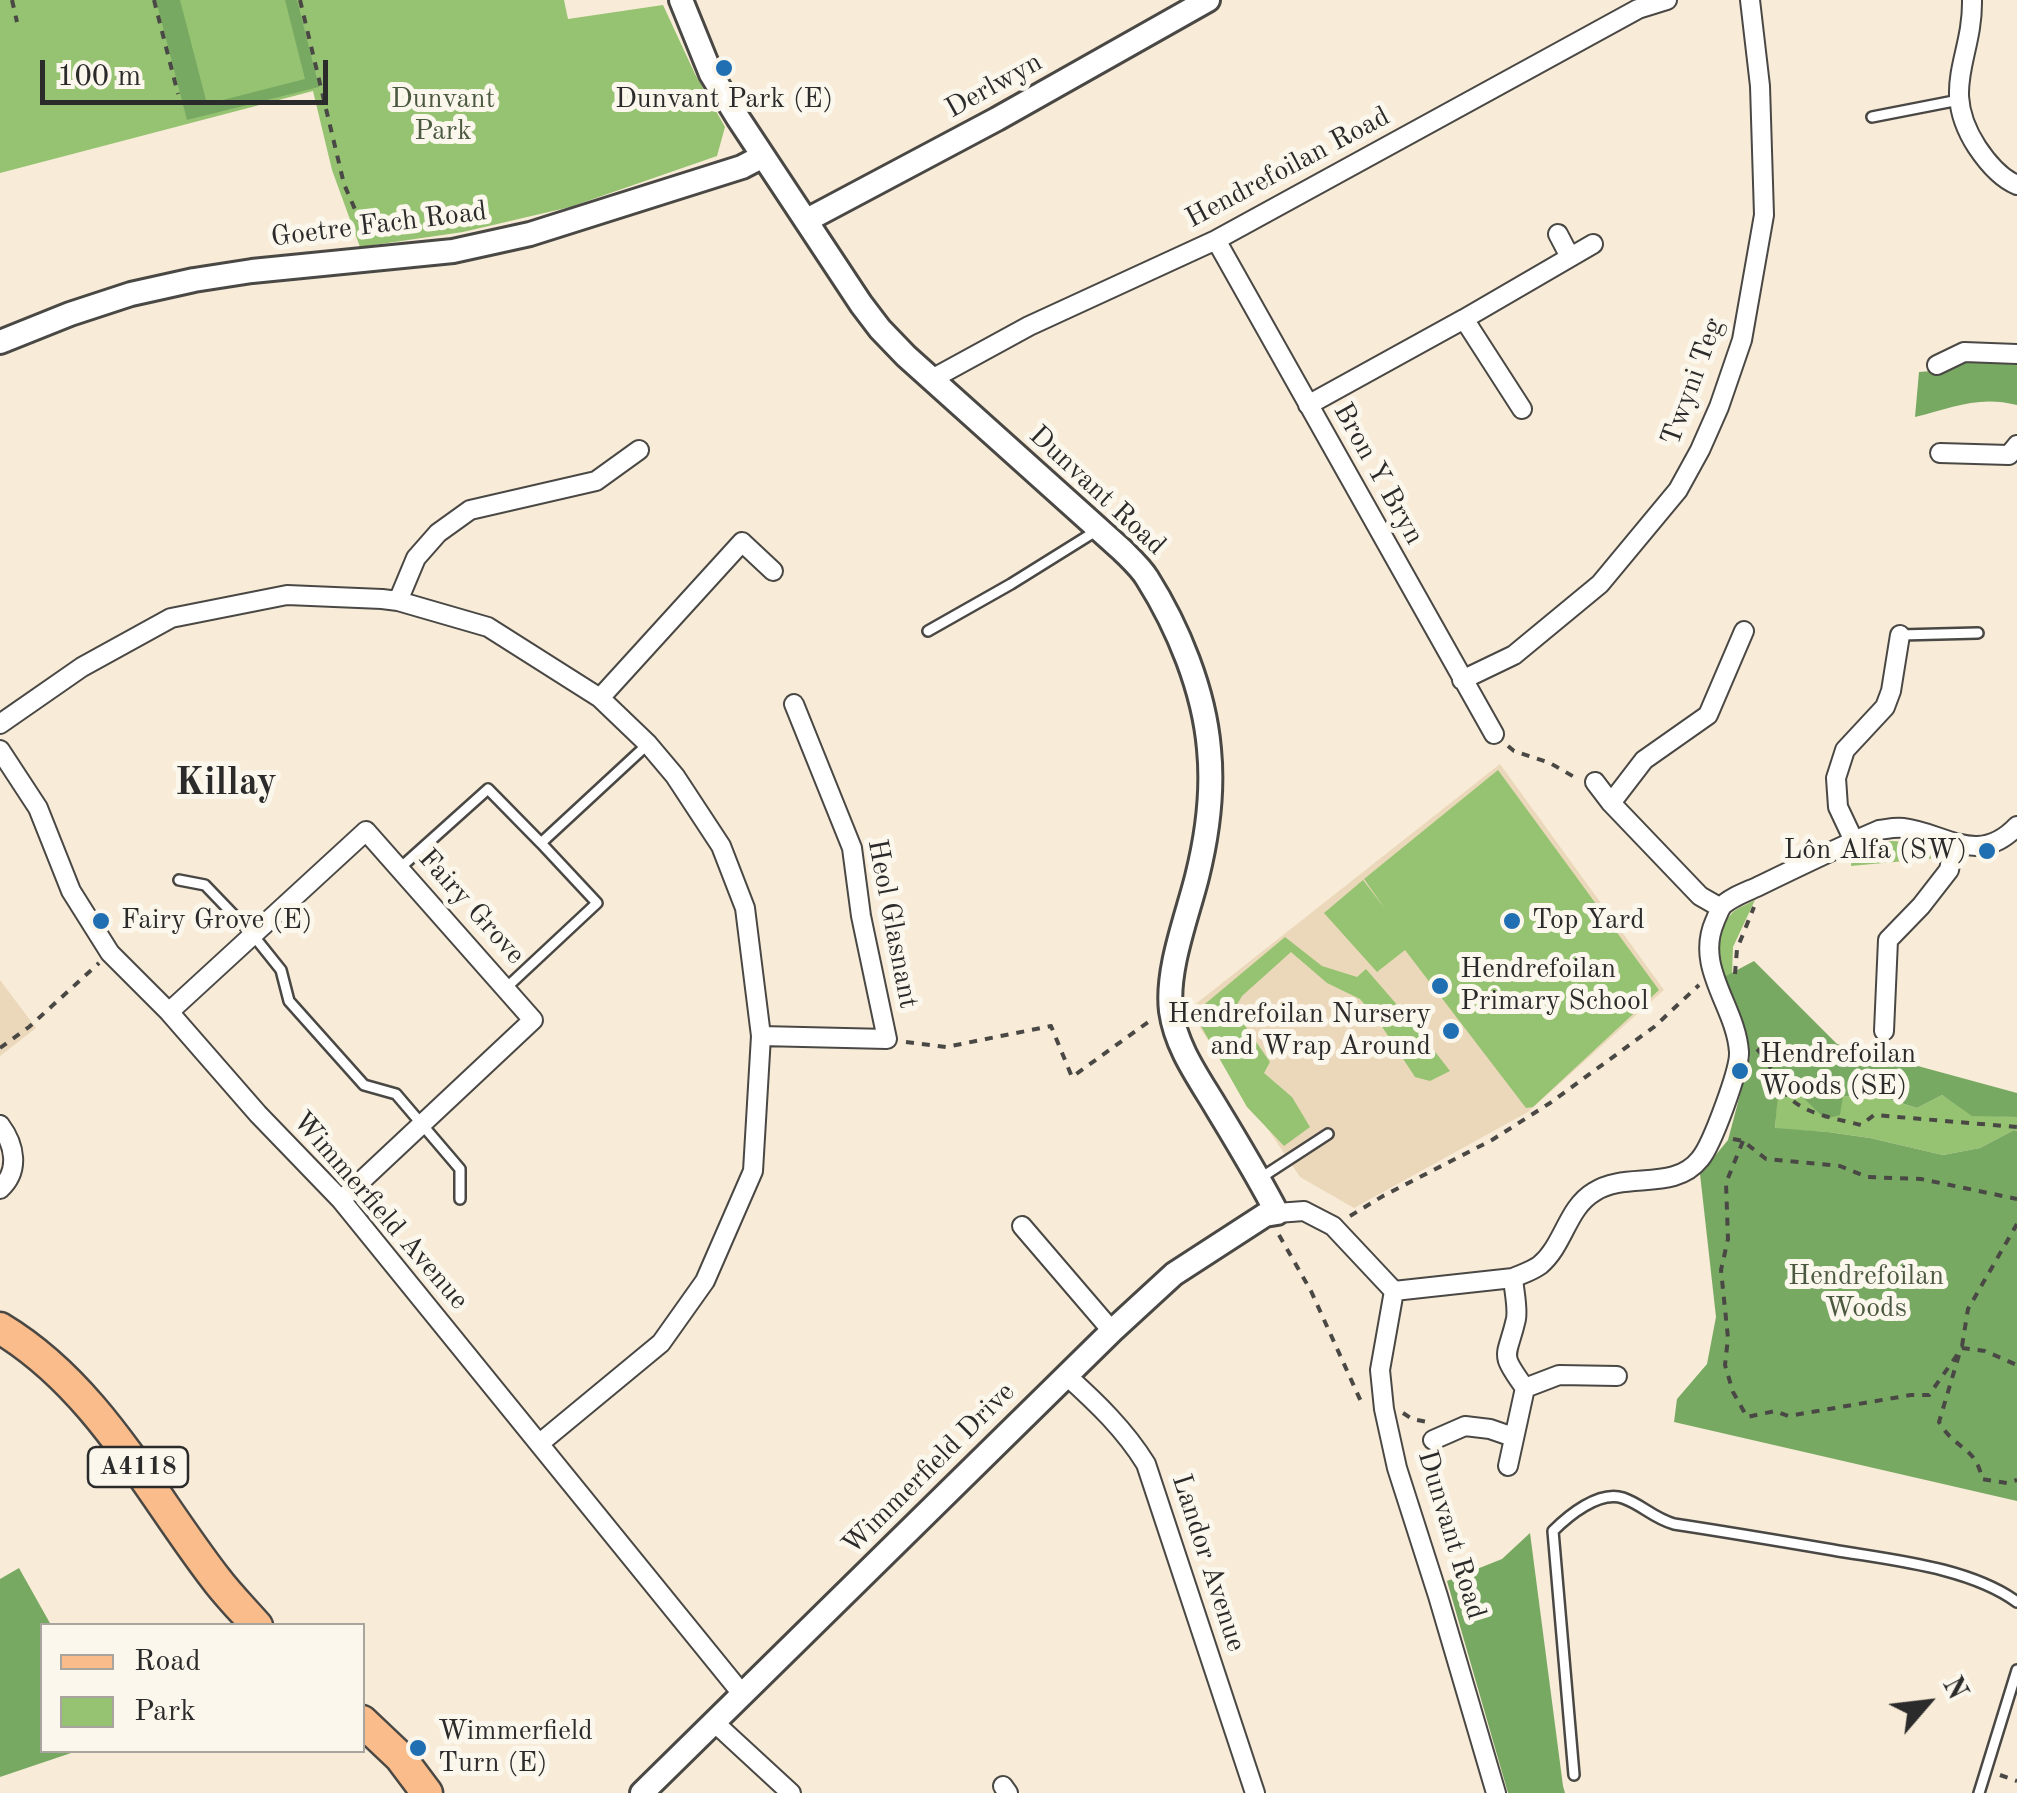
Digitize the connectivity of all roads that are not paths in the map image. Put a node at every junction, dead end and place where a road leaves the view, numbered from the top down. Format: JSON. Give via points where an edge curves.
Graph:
{"nodes":[{"id":1,"x":680,"y":0,"type":"edge"},
{"id":2,"x":1208,"y":0,"type":"edge"},
{"id":3,"x":1667,"y":0,"type":"edge"},
{"id":4,"x":1750,"y":0,"type":"edge"},
{"id":5,"x":1972,"y":0,"type":"edge"},
{"id":6,"x":1959,"y":100,"type":"junction"},
{"id":7,"x":1872,"y":117,"type":"dead end"},
{"id":8,"x":763,"y":156,"type":"junction"},
{"id":9,"x":2017,"y":186,"type":"edge"},
{"id":10,"x":806,"y":220,"type":"junction"},
{"id":11,"x":1558,"y":234,"type":"dead end"},
{"id":12,"x":1216,"y":240,"type":"junction"},
{"id":13,"x":1593,"y":244,"type":"dead end"},
{"id":14,"x":1570,"y":257,"type":"junction"},
{"id":15,"x":1464,"y":319,"type":"junction"},
{"id":16,"x":0,"y":342,"type":"edge"},
{"id":17,"x":2017,"y":354,"type":"edge"},
{"id":18,"x":1937,"y":365,"type":"dead end"},
{"id":19,"x":932,"y":380,"type":"junction"},
{"id":20,"x":1308,"y":405,"type":"junction"},
{"id":21,"x":1522,"y":408,"type":"dead end"},
{"id":22,"x":2017,"y":445,"type":"edge"},
{"id":23,"x":639,"y":450,"type":"dead end"},
{"id":24,"x":1940,"y":453,"type":"dead end"},
{"id":25,"x":1099,"y":530,"type":"junction"},
{"id":26,"x":773,"y":571,"type":"dead end"},
{"id":27,"x":398,"y":601,"type":"junction"},
{"id":28,"x":928,"y":631,"type":"dead end"},
{"id":29,"x":1744,"y":631,"type":"dead end"},
{"id":30,"x":1978,"y":633,"type":"dead end"},
{"id":31,"x":1900,"y":635,"type":"joint"},
{"id":32,"x":1462,"y":680,"type":"junction"},
{"id":33,"x":600,"y":698,"type":"junction"},
{"id":34,"x":794,"y":704,"type":"dead end"},
{"id":35,"x":0,"y":724,"type":"edge"},
{"id":36,"x":1494,"y":734,"type":"road end"},
{"id":37,"x":648,"y":744,"type":"junction"},
{"id":38,"x":0,"y":750,"type":"edge"},
{"id":39,"x":1595,"y":782,"type":"road end"},
{"id":40,"x":1611,"y":803,"type":"junction"},
{"id":41,"x":2017,"y":826,"type":"edge"},
{"id":42,"x":1854,"y":841,"type":"junction"},
{"id":43,"x":541,"y":842,"type":"junction"},
{"id":44,"x":1954,"y":844,"type":"junction"},
{"id":45,"x":400,"y":868,"type":"junction"},
{"id":46,"x":179,"y":880,"type":"dead end"},
{"id":47,"x":1721,"y":908,"type":"junction"},
{"id":48,"x":254,"y":935,"type":"junction"},
{"id":49,"x":506,"y":988,"type":"junction"},
{"id":50,"x":170,"y":1012,"type":"junction"},
{"id":51,"x":1884,"y":1031,"type":"dead end"},
{"id":52,"x":761,"y":1036,"type":"junction"},
{"id":53,"x":0,"y":1125,"type":"edge"},
{"id":54,"x":421,"y":1125,"type":"junction"},
{"id":55,"x":1328,"y":1134,"type":"dead end"},
{"id":56,"x":1259,"y":1179,"type":"junction"},
{"id":57,"x":0,"y":1188,"type":"edge"},
{"id":58,"x":460,"y":1199,"type":"dead end"},
{"id":59,"x":341,"y":1200,"type":"junction"},
{"id":60,"x":1271,"y":1214,"type":"junction"},
{"id":61,"x":1022,"y":1226,"type":"dead end"},
{"id":62,"x":1512,"y":1278,"type":"junction"},
{"id":63,"x":1394,"y":1291,"type":"junction"},
{"id":64,"x":0,"y":1328,"type":"edge"},
{"id":65,"x":1112,"y":1331,"type":"junction"},
{"id":66,"x":1068,"y":1376,"type":"junction"},
{"id":67,"x":1618,"y":1376,"type":"dead end"},
{"id":68,"x":1525,"y":1388,"type":"junction"},
{"id":69,"x":1513,"y":1437,"type":"junction"},
{"id":70,"x":1433,"y":1440,"type":"dead end"},
{"id":71,"x":540,"y":1443,"type":"junction"},
{"id":72,"x":1508,"y":1466,"type":"dead end"},
{"id":73,"x":2017,"y":1602,"type":"edge"},
{"id":74,"x":253,"y":1623,"type":"edge"},
{"id":75,"x":2017,"y":1670,"type":"edge"},
{"id":76,"x":743,"y":1695,"type":"junction"},
{"id":77,"x":715,"y":1723,"type":"junction"},
{"id":78,"x":365,"y":1724,"type":"edge"},
{"id":79,"x":1574,"y":1774,"type":"dead end"},
{"id":80,"x":427,"y":1793,"type":"edge"},
{"id":81,"x":642,"y":1793,"type":"edge"},
{"id":82,"x":791,"y":1793,"type":"edge"},
{"id":83,"x":1255,"y":1793,"type":"edge"},
{"id":84,"x":1496,"y":1793,"type":"edge"},
{"id":85,"x":1978,"y":1793,"type":"edge"}],
"edges":[{"from":1,"to":8,"type":"street","name":"Dunvant Road","via":[[711,74]]},
{"from":2,"to":10,"type":"street","name":"Derlwyn"},
{"from":3,"to":12,"type":"street","name":"Hendrefoilan Road","via":[[1638,9]]},
{"from":4,"to":32,"type":"street","name":"Twyni Teg","via":[[1764,214],[1742,340],[1719,407],[1678,490],[1600,584],[1514,655]]},
{"from":5,"to":6,"type":"street"},
{"from":6,"to":7,"type":"lane"},
{"from":6,"to":9,"type":"street","via":[[1966,130],[1986,160]]},
{"from":8,"to":10,"type":"street","name":"Dunvant Road"},
{"from":8,"to":16,"type":"street","name":"Goetre Fach Road","via":[[530,234],[453,251],[194,280],[130,294]]},
{"from":10,"to":19,"type":"street","name":"Dunvant Road","via":[[860,304]]},
{"from":11,"to":14,"type":"street"},
{"from":12,"to":19,"type":"street","name":"Hendrefoilan Road","via":[[1029,326]]},
{"from":12,"to":20,"type":"street","name":"Bron Y Bryn"},
{"from":13,"to":14,"type":"street"},
{"from":14,"to":15,"type":"street"},
{"from":15,"to":20,"type":"street"},
{"from":15,"to":21,"type":"street"},
{"from":17,"to":18,"type":"street","via":[[1964,352]]},
{"from":19,"to":25,"type":"street","name":"Dunvant Road"},
{"from":20,"to":32,"type":"street","name":"Bron Y Bryn"},
{"from":22,"to":24,"type":"street","via":[[2009,455]]},
{"from":23,"to":27,"type":"street","via":[[596,482],[470,510],[416,558]]},
{"from":25,"to":28,"type":"lane"},
{"from":25,"to":56,"type":"street","name":"Dunvant Road","via":[[1146,574],[1192,674],[1207,731],[1204,838],[1170,1006],[1184,1054]]},
{"from":26,"to":33,"type":"street","via":[[742,542]]},
{"from":27,"to":33,"type":"street","via":[[488,627]]},
{"from":27,"to":35,"type":"street","via":[[287,595],[171,618],[82,667]]},
{"from":29,"to":40,"type":"street","via":[[1708,715],[1644,760]]},
{"from":30,"to":31,"type":"lane"},
{"from":31,"to":42,"type":"street","via":[[1885,707],[1846,750],[1836,778],[1838,807]]},
{"from":32,"to":36,"type":"street","name":"Bron Y Bryn"},
{"from":33,"to":37,"type":"street"},
{"from":34,"to":52,"type":"street","name":"Heol Glasnant","via":[[852,848],[886,1039]]},
{"from":37,"to":43,"type":"lane"},
{"from":37,"to":52,"type":"street","via":[[721,846],[739,892]]},
{"from":38,"to":50,"type":"street","name":"Wimmerfield Avenue","via":[[38,808],[71,891],[110,954]]},
{"from":39,"to":40,"type":"street"},
{"from":40,"to":47,"type":"street","via":[[1700,896]]},
{"from":41,"to":44,"type":"street","via":[[1990,844]]},
{"from":42,"to":44,"type":"street","via":[[1899,827]]},
{"from":42,"to":47,"type":"street"},
{"from":43,"to":45,"type":"lane","via":[[488,789]]},
{"from":43,"to":49,"type":"lane","via":[[598,903]]},
{"from":44,"to":51,"type":"street","via":[[1949,870],[1888,940]]},
{"from":45,"to":48,"type":"street","name":"Fairy Grove","via":[[366,831]]},
{"from":45,"to":49,"type":"street","name":"Fairy Grove"},
{"from":46,"to":48,"type":"lane","via":[[205,884]]},
{"from":47,"to":62,"type":"street","via":[[1708,954],[1739,1055],[1700,1159],[1666,1179],[1594,1192],[1539,1266]]},
{"from":48,"to":50,"type":"street","name":"Fairy Grove"},
{"from":48,"to":54,"type":"lane","via":[[281,970],[288,1001],[364,1085],[396,1094]]},
{"from":49,"to":54,"type":"street","name":"Fairy Grove","via":[[534,1020]]},
{"from":50,"to":59,"type":"street","name":"Wimmerfield Avenue"},
{"from":52,"to":71,"type":"street","via":[[752,1171],[705,1281],[660,1343]]},
{"from":53,"to":57,"type":"street","via":[[13,1149],[13,1166]]},
{"from":54,"to":58,"type":"lane","via":[[460,1168]]},
{"from":54,"to":59,"type":"street","name":"Fairy Grove"},
{"from":55,"to":56,"type":"lane"},
{"from":56,"to":60,"type":"street","name":"Dunvant Road"},
{"from":59,"to":71,"type":"street","name":"Wimmerfield Avenue"},
{"from":60,"to":63,"type":"street","via":[[1304,1212],[1332,1226]]},
{"from":60,"to":65,"type":"street","name":"Wimmerfield Drive","via":[[1174,1274]]},
{"from":61,"to":65,"type":"street"},
{"from":62,"to":63,"type":"street"},
{"from":62,"to":68,"type":"street","via":[[1517,1315],[1506,1351]]},
{"from":63,"to":84,"type":"street","name":"Dunvant Road","via":[[1380,1370],[1384,1409]]},
{"from":64,"to":74,"type":"main road","number":"A4118","via":[[26,1343],[94,1408]]},
{"from":65,"to":66,"type":"street","name":"Wimmerfield Drive"},
{"from":66,"to":76,"type":"street","name":"Wimmerfield Drive"},
{"from":66,"to":83,"type":"street","name":"Landor Avenue","via":[[1106,1411],[1146,1464]]},
{"from":67,"to":68,"type":"street","via":[[1559,1375]]},
{"from":68,"to":69,"type":"street"},
{"from":69,"to":70,"type":"street","via":[[1466,1426]]},
{"from":69,"to":72,"type":"street"},
{"from":71,"to":76,"type":"street","name":"Wimmerfield Avenue"},
{"from":73,"to":79,"type":"lane","via":[[1955,1574],[1674,1524],[1622,1498],[1606,1498],[1553,1532]]},
{"from":75,"to":85,"type":"lane"},
{"from":76,"to":77,"type":"street","name":"Wimmerfield Drive"},
{"from":77,"to":81,"type":"street","name":"Wimmerfield Drive"},
{"from":77,"to":82,"type":"street"},
{"from":78,"to":80,"type":"main road"}]}
